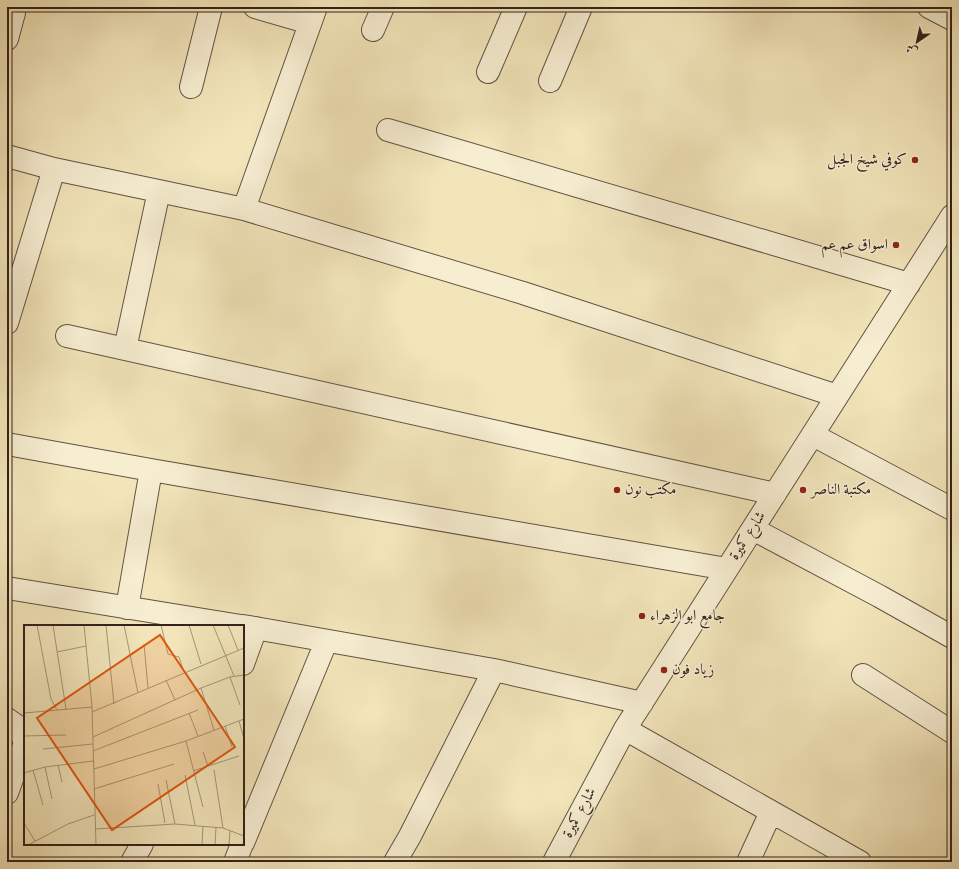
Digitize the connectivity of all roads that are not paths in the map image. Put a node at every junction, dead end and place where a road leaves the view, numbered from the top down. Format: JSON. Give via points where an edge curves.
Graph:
{"nodes":[{"id":1,"x":211,"y":7,"type":"edge"},
{"id":2,"x":255,"y":7,"type":"edge"},
{"id":3,"x":383,"y":7,"type":"edge"},
{"id":4,"x":516,"y":7,"type":"edge"},
{"id":5,"x":581,"y":7,"type":"edge"},
{"id":6,"x":929,"y":7,"type":"edge"},
{"id":7,"x":14,"y":13,"type":"dead end"},
{"id":8,"x":313,"y":15,"type":"edge"},
{"id":9,"x":952,"y":19,"type":"edge"},
{"id":10,"x":373,"y":30,"type":"dead end"},
{"id":11,"x":7,"y":39,"type":"edge"},
{"id":12,"x":488,"y":72,"type":"dead end"},
{"id":13,"x":550,"y":81,"type":"dead end"},
{"id":14,"x":191,"y":88,"type":"dead end"},
{"id":15,"x":388,"y":130,"type":"dead end"},
{"id":16,"x":7,"y":156,"type":"edge"},
{"id":17,"x":54,"y":169,"type":"junction"},
{"id":18,"x":159,"y":192,"type":"junction"},
{"id":19,"x":244,"y":209,"type":"junction"},
{"id":20,"x":952,"y":216,"type":"edge"},
{"id":21,"x":909,"y":284,"type":"junction"},
{"id":22,"x":7,"y":323,"type":"edge"},
{"id":23,"x":67,"y":336,"type":"dead end"},
{"id":24,"x":125,"y":349,"type":"junction"},
{"id":25,"x":837,"y":396,"type":"junction"},
{"id":26,"x":813,"y":435,"type":"junction"},
{"id":27,"x":7,"y":444,"type":"edge"},
{"id":28,"x":151,"y":470,"type":"junction"},
{"id":29,"x":775,"y":494,"type":"junction"},
{"id":30,"x":952,"y":509,"type":"edge"},
{"id":31,"x":753,"y":529,"type":"junction"},
{"id":32,"x":727,"y":569,"type":"junction"},
{"id":33,"x":7,"y":588,"type":"edge"},
{"id":34,"x":127,"y":608,"type":"junction"},
{"id":35,"x":234,"y":625,"type":"edge"},
{"id":36,"x":247,"y":627,"type":"edge"},
{"id":37,"x":952,"y":637,"type":"edge"},
{"id":38,"x":326,"y":642,"type":"junction"},
{"id":39,"x":244,"y":655,"type":"edge"},
{"id":40,"x":494,"y":670,"type":"junction"},
{"id":41,"x":864,"y":675,"type":"dead end"},
{"id":42,"x":642,"y":703,"type":"junction"},
{"id":43,"x":7,"y":719,"type":"edge"},
{"id":44,"x":625,"y":729,"type":"junction"},
{"id":45,"x":952,"y":732,"type":"edge"},
{"id":46,"x":24,"y":741,"type":"edge"},
{"id":47,"x":24,"y":746,"type":"edge"},
{"id":48,"x":7,"y":793,"type":"edge"},
{"id":49,"x":771,"y":812,"type":"junction"},
{"id":50,"x":244,"y":841,"type":"edge"},
{"id":51,"x":141,"y":845,"type":"edge"},
{"id":52,"x":242,"y":845,"type":"edge"},
{"id":53,"x":825,"y":852,"type":"edge"},
{"id":54,"x":132,"y":862,"type":"edge"},
{"id":55,"x":235,"y":862,"type":"edge"},
{"id":56,"x":395,"y":862,"type":"edge"},
{"id":57,"x":554,"y":862,"type":"edge"},
{"id":58,"x":748,"y":862,"type":"edge"},
{"id":59,"x":860,"y":862,"type":"edge"}],
"edges":[{"from":1,"to":14,"type":"street"},
{"from":2,"to":8,"type":"street"},
{"from":3,"to":10,"type":"street"},
{"from":4,"to":12,"type":"street"},
{"from":5,"to":13,"type":"street"},
{"from":6,"to":9,"type":"street"},
{"from":7,"to":11,"type":"street"},
{"from":8,"to":19,"type":"street"},
{"from":15,"to":21,"type":"street"},
{"from":16,"to":17,"type":"street"},
{"from":17,"to":18,"type":"street"},
{"from":17,"to":22,"type":"street"},
{"from":18,"to":19,"type":"street"},
{"from":18,"to":24,"type":"street"},
{"from":19,"to":25,"type":"street","via":[[522,293]]},
{"from":20,"to":21,"type":"street","name":"شارع كميرة"},
{"from":21,"to":25,"type":"street","name":"شارع كميرة"},
{"from":23,"to":24,"type":"street"},
{"from":24,"to":29,"type":"street"},
{"from":25,"to":26,"type":"street","name":"شارع كميرة"},
{"from":26,"to":29,"type":"street","name":"شارع كميرة"},
{"from":26,"to":30,"type":"street"},
{"from":27,"to":28,"type":"street"},
{"from":28,"to":32,"type":"street"},
{"from":28,"to":34,"type":"street"},
{"from":29,"to":31,"type":"street","name":"شارع كميرة"},
{"from":31,"to":32,"type":"street","name":"شارع كميرة"},
{"from":31,"to":37,"type":"street"},
{"from":32,"to":42,"type":"street","name":"شارع كميرة"},
{"from":33,"to":34,"type":"street"},
{"from":34,"to":35,"type":"street"},
{"from":36,"to":38,"type":"street"},
{"from":36,"to":39,"type":"street"},
{"from":38,"to":40,"type":"street"},
{"from":38,"to":50,"type":"street"},
{"from":40,"to":42,"type":"street"},
{"from":40,"to":56,"type":"street"},
{"from":41,"to":45,"type":"street"},
{"from":42,"to":44,"type":"street","name":"شارع كميرة"},
{"from":43,"to":46,"type":"street","via":[[17,726]]},
{"from":44,"to":49,"type":"street"},
{"from":44,"to":57,"type":"street","name":"شارع كميرة"},
{"from":47,"to":48,"type":"street"},
{"from":49,"to":53,"type":"street"},
{"from":49,"to":58,"type":"street"},
{"from":51,"to":54,"type":"street"},
{"from":52,"to":55,"type":"street"},
{"from":53,"to":59,"type":"street"}]}
